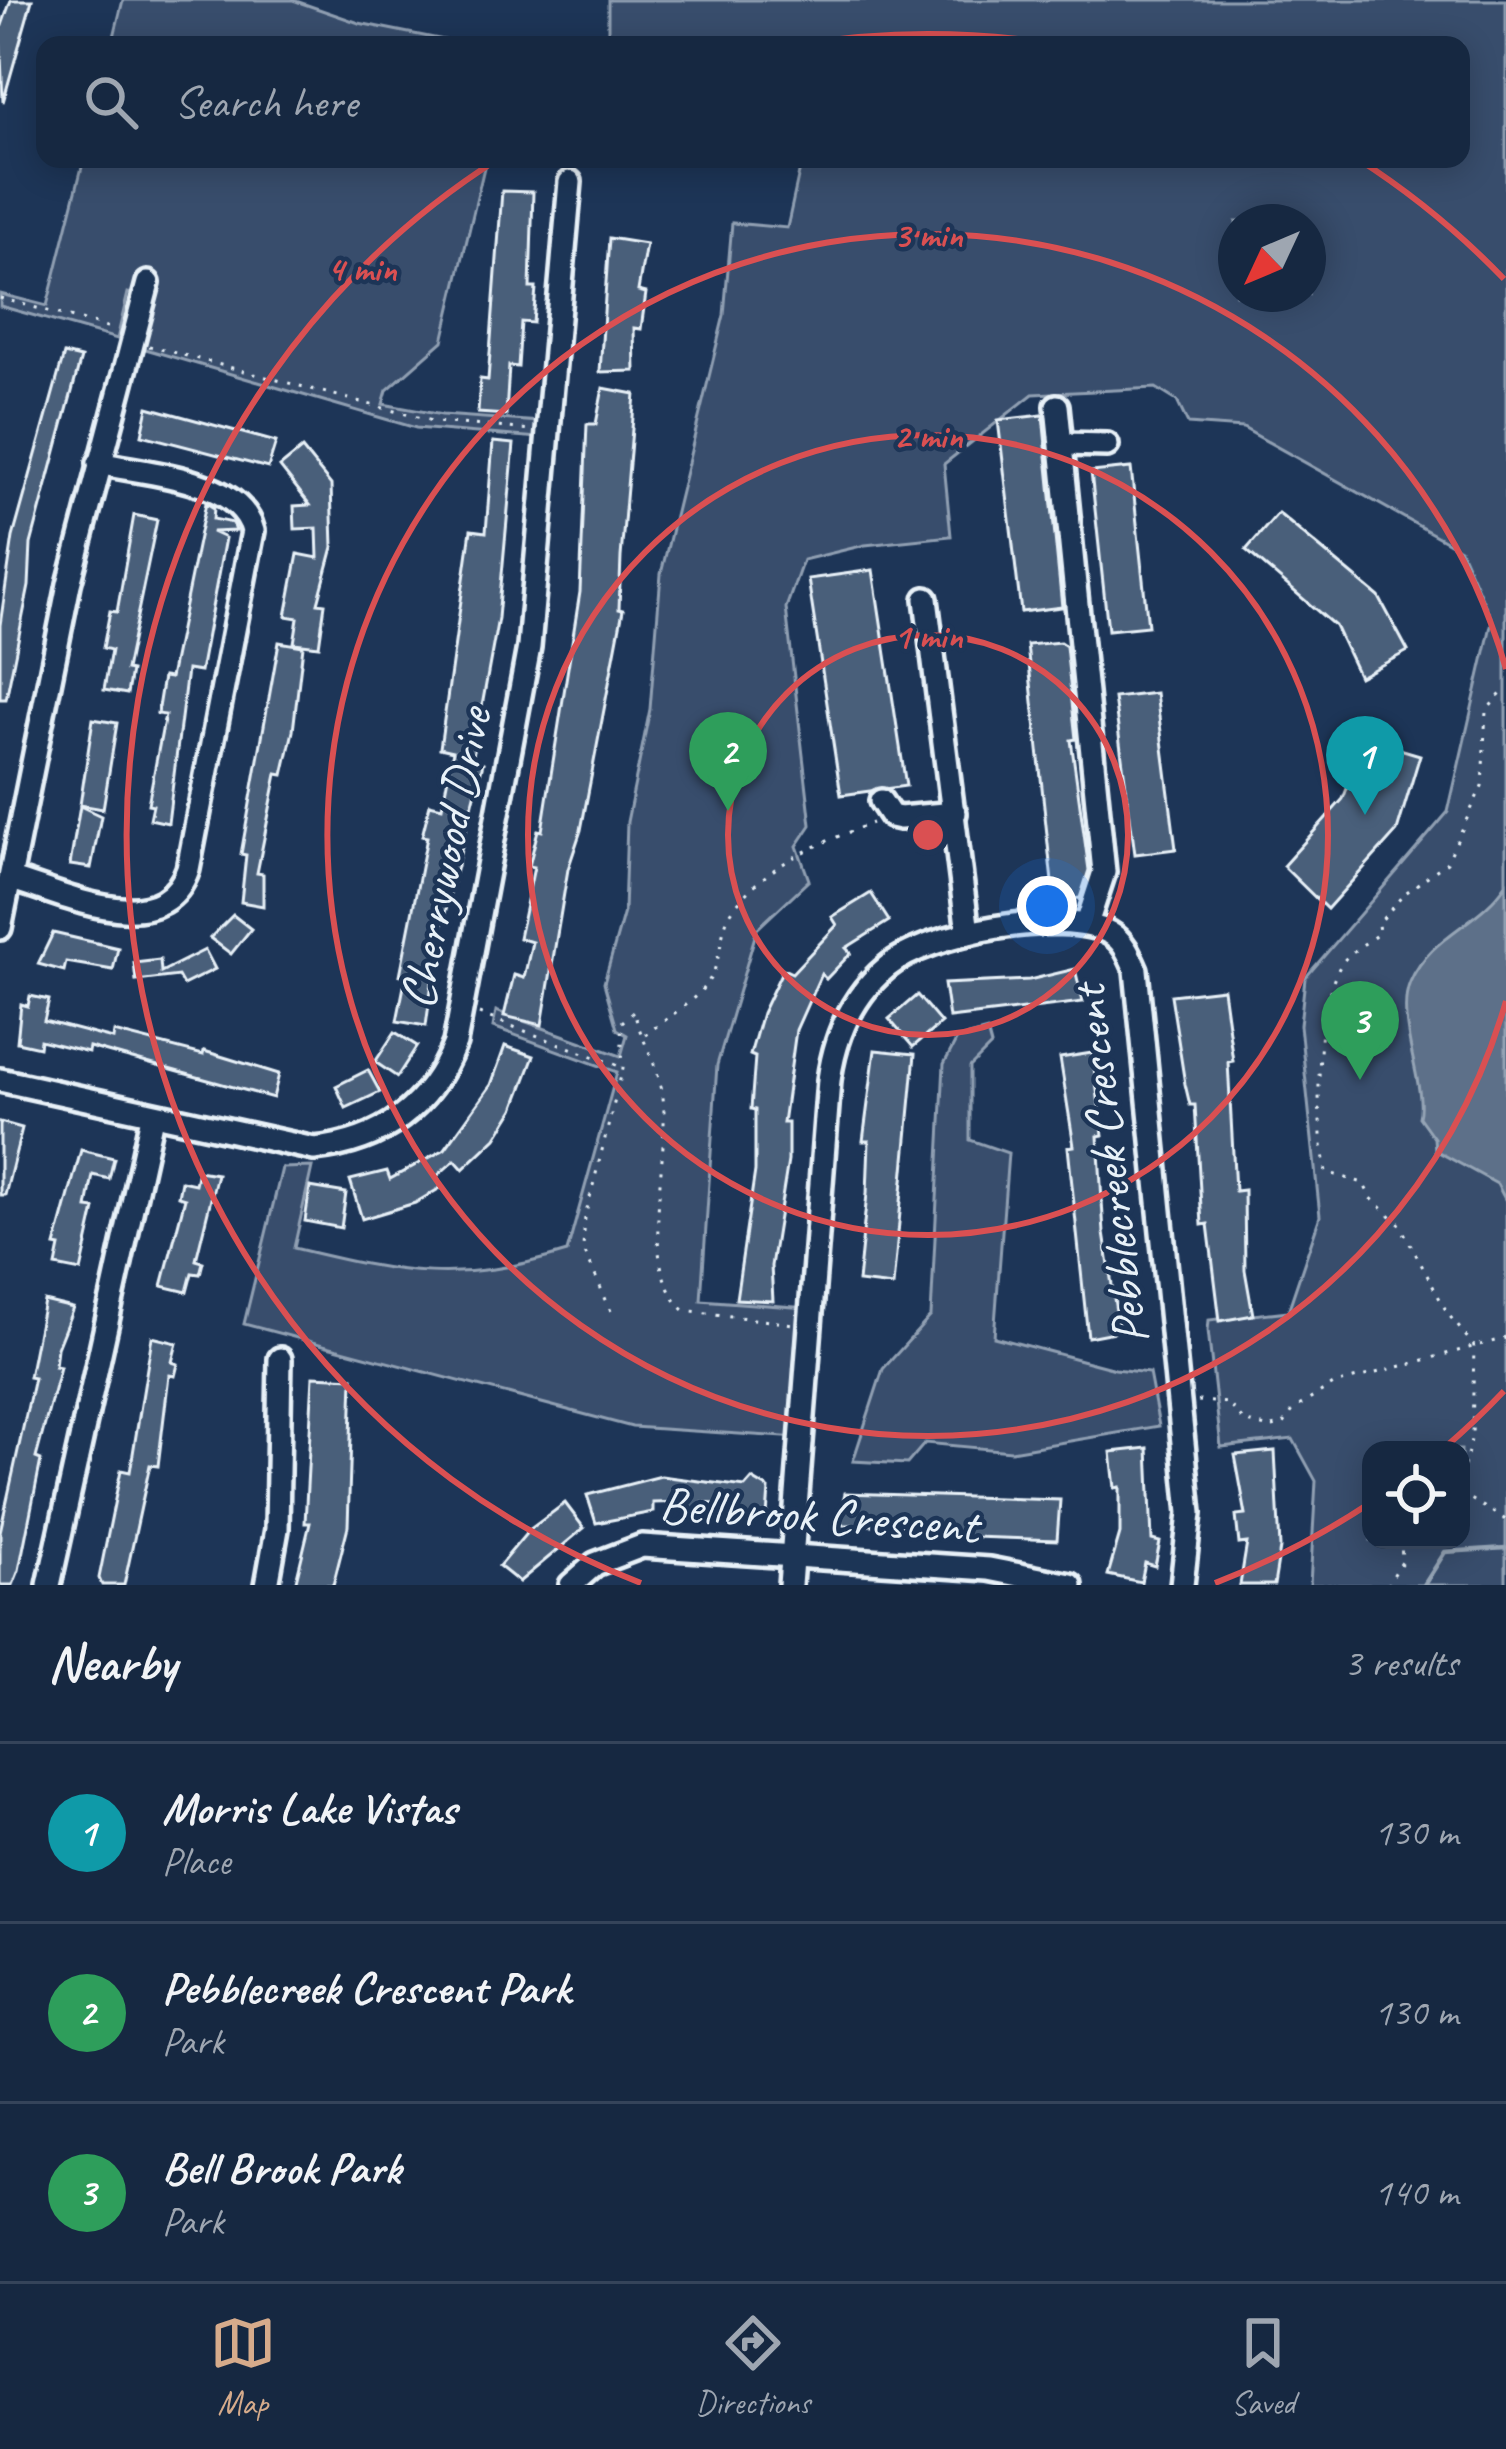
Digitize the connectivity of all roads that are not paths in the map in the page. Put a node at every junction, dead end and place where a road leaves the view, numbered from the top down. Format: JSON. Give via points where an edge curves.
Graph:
{"nodes":[{"id":1,"x":570,"y":182,"type":"dead end"},
{"id":2,"x":148,"y":284,"type":"dead end"},
{"id":3,"x":1057,"y":406,"type":"dead end"},
{"id":4,"x":1064,"y":444,"type":"junction"},
{"id":5,"x":1107,"y":445,"type":"dead end"},
{"id":6,"x":99,"y":463,"type":"junction"},
{"id":7,"x":926,"y":599,"type":"dead end"},
{"id":8,"x":886,"y":809,"type":"road end"},
{"id":9,"x":955,"y":813,"type":"junction"},
{"id":10,"x":12,"y":879,"type":"junction"},
{"id":11,"x":1088,"y":924,"type":"junction"},
{"id":12,"x":0,"y":928,"type":"edge"},
{"id":13,"x":968,"y":933,"type":"junction"},
{"id":14,"x":0,"y":1080,"type":"edge"},
{"id":15,"x":152,"y":1117,"type":"junction"},
{"id":16,"x":280,"y":1360,"type":"dead end"},
{"id":17,"x":792,"y":1554,"type":"junction"},
{"id":18,"x":49,"y":1585,"type":"edge"},
{"id":19,"x":267,"y":1585,"type":"edge"},
{"id":20,"x":572,"y":1585,"type":"edge"},
{"id":21,"x":790,"y":1585,"type":"edge"},
{"id":22,"x":1071,"y":1585,"type":"edge"},
{"id":23,"x":1182,"y":1585,"type":"edge"}],
"edges":[{"from":1,"to":15,"type":"street","name":"Cherrywood Drive","via":[[530,646],[455,1043],[431,1091],[389,1128],[363,1139],[314,1149]]},
{"from":2,"to":6,"type":"street"},
{"from":3,"to":4,"type":"street"},
{"from":4,"to":5,"type":"street"},
{"from":4,"to":11,"type":"street","via":[[1104,872]]},
{"from":6,"to":10,"type":"street"},
{"from":6,"to":10,"type":"street","via":[[221,492],[251,521],[188,869],[163,902],[132,911]]},
{"from":7,"to":9,"type":"street"},
{"from":8,"to":9,"type":"street"},
{"from":9,"to":13,"type":"street"},
{"from":10,"to":12,"type":"street"},
{"from":11,"to":13,"type":"street","name":"Pebblecreek Crescent"},
{"from":11,"to":23,"type":"street","name":"Pebblecreek Crescent","via":[[1119,939],[1136,970],[1190,1527]]},
{"from":13,"to":17,"type":"street","name":"Pebblecreek Crescent","via":[[920,945],[884,969],[837,1037]]},
{"from":14,"to":15,"type":"street","name":"Cherrywood Drive"},
{"from":15,"to":18,"type":"street"},
{"from":16,"to":19,"type":"street","via":[[278,1511]]},
{"from":17,"to":20,"type":"street","name":"Bellbrook Crescent","via":[[631,1547]]},
{"from":17,"to":21,"type":"street","name":"Pebblecreek Crescent"},
{"from":17,"to":22,"type":"street","name":"Bellbrook Crescent","via":[[989,1569]]}]}
